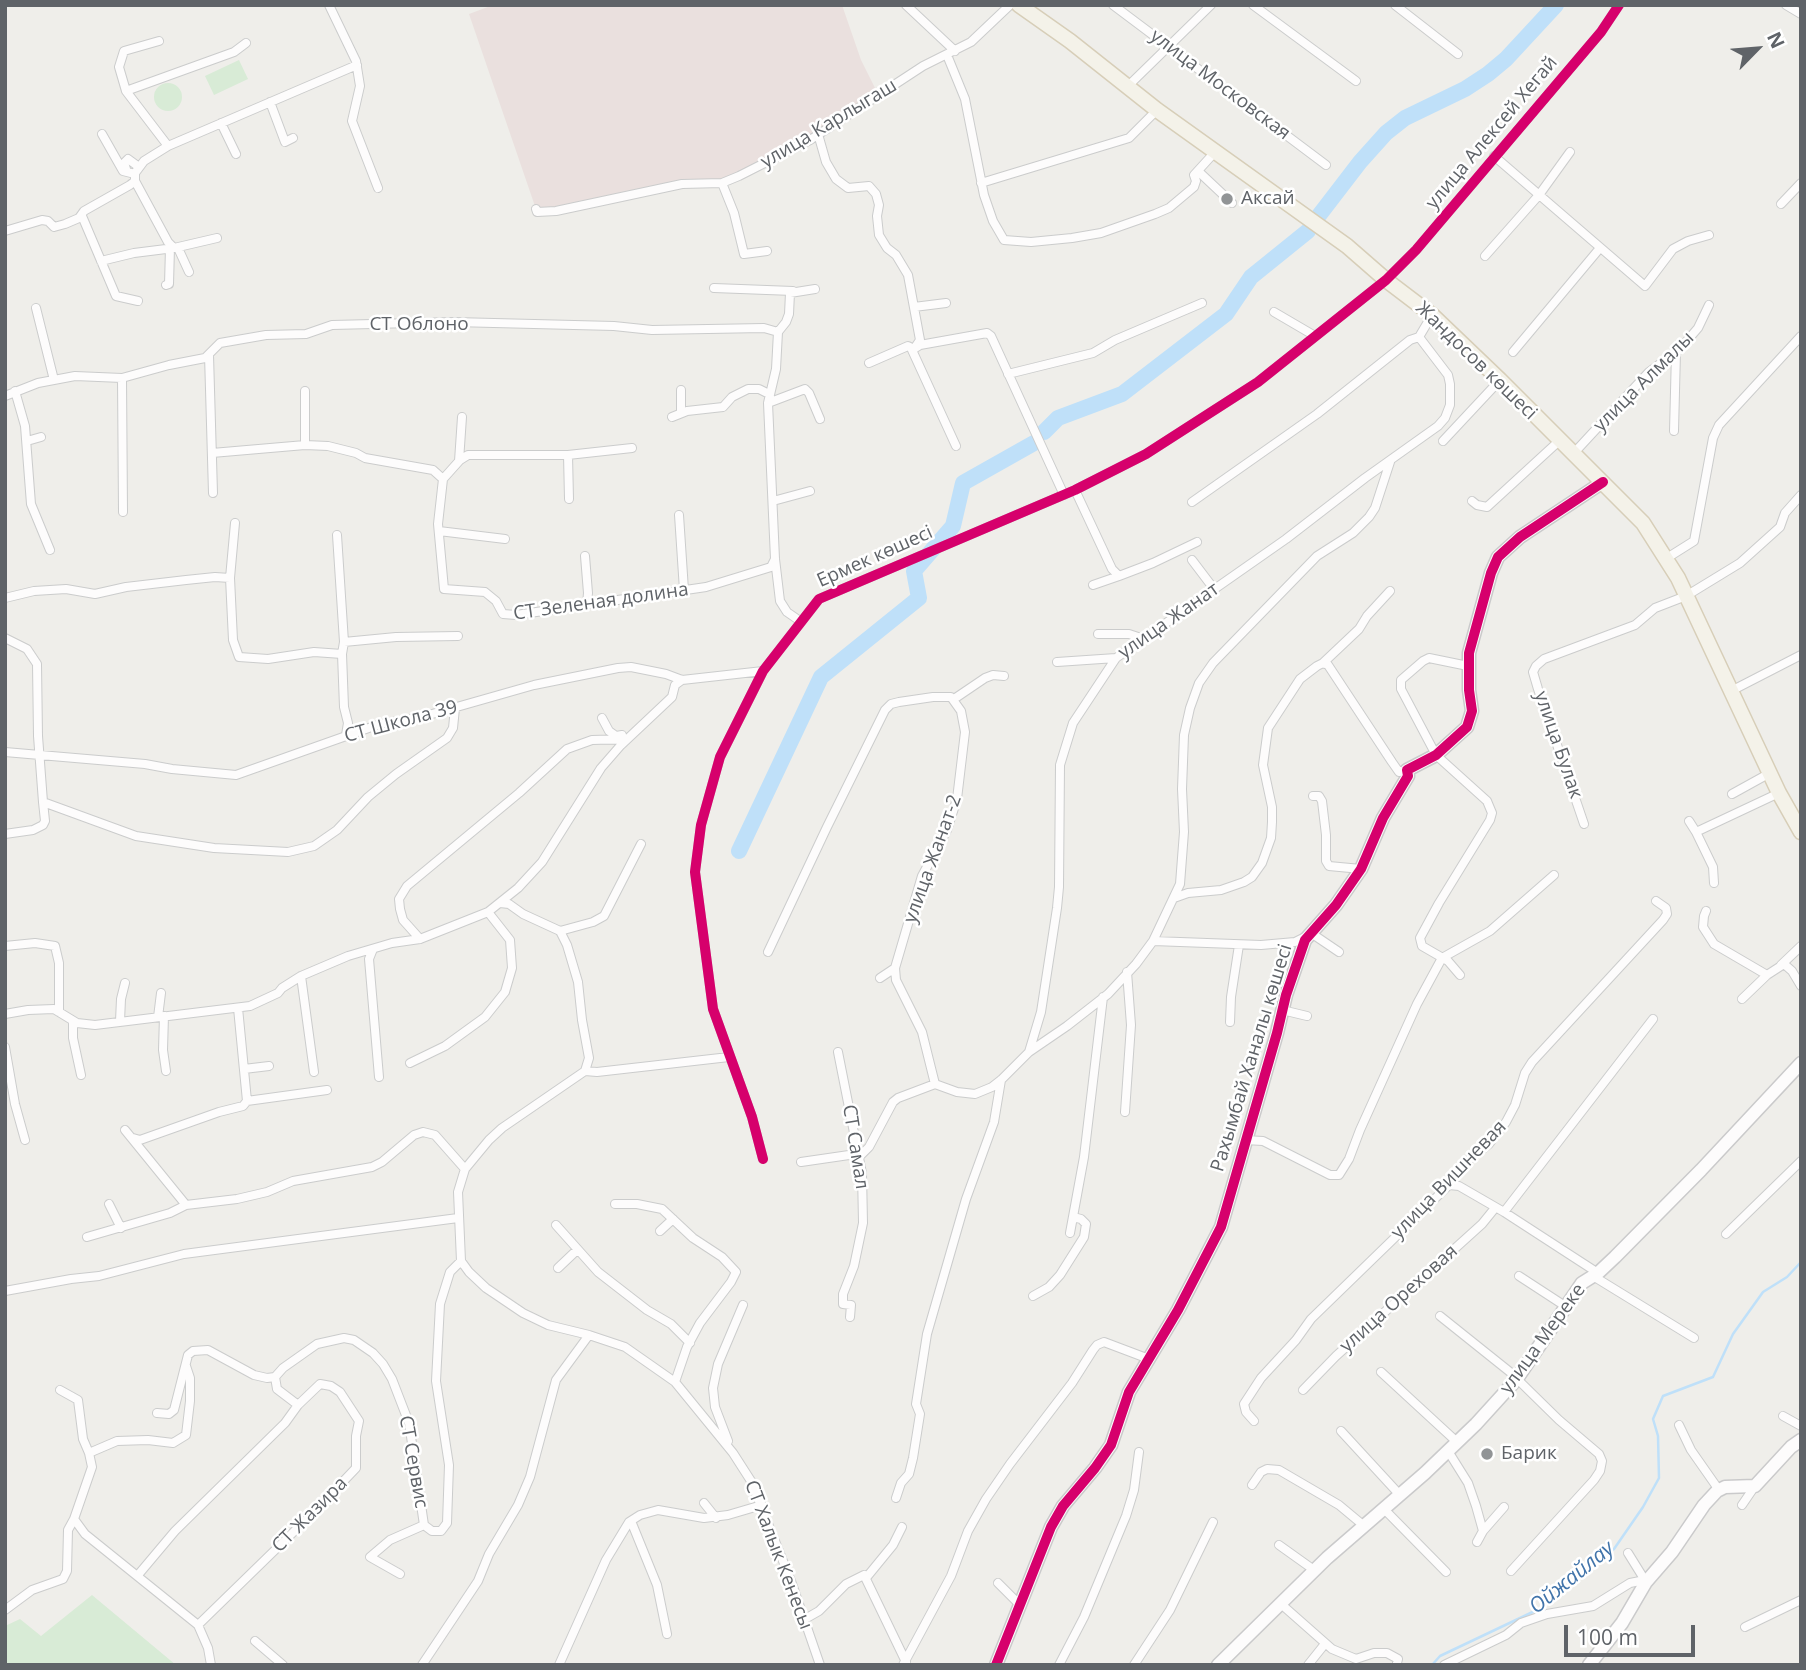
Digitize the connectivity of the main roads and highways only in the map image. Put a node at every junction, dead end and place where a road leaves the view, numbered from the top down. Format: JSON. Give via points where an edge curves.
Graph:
{"nodes":[{"id":1,"x":1019,"y":5,"type":"edge"},
{"id":2,"x":1801,"y":832,"type":"edge"}],
"edges":[{"from":1,"to":2,"type":"main road","name":"Жандосов көшесі","via":[[1347,246],[1432,315],[1643,523],[1667,558]]}]}
